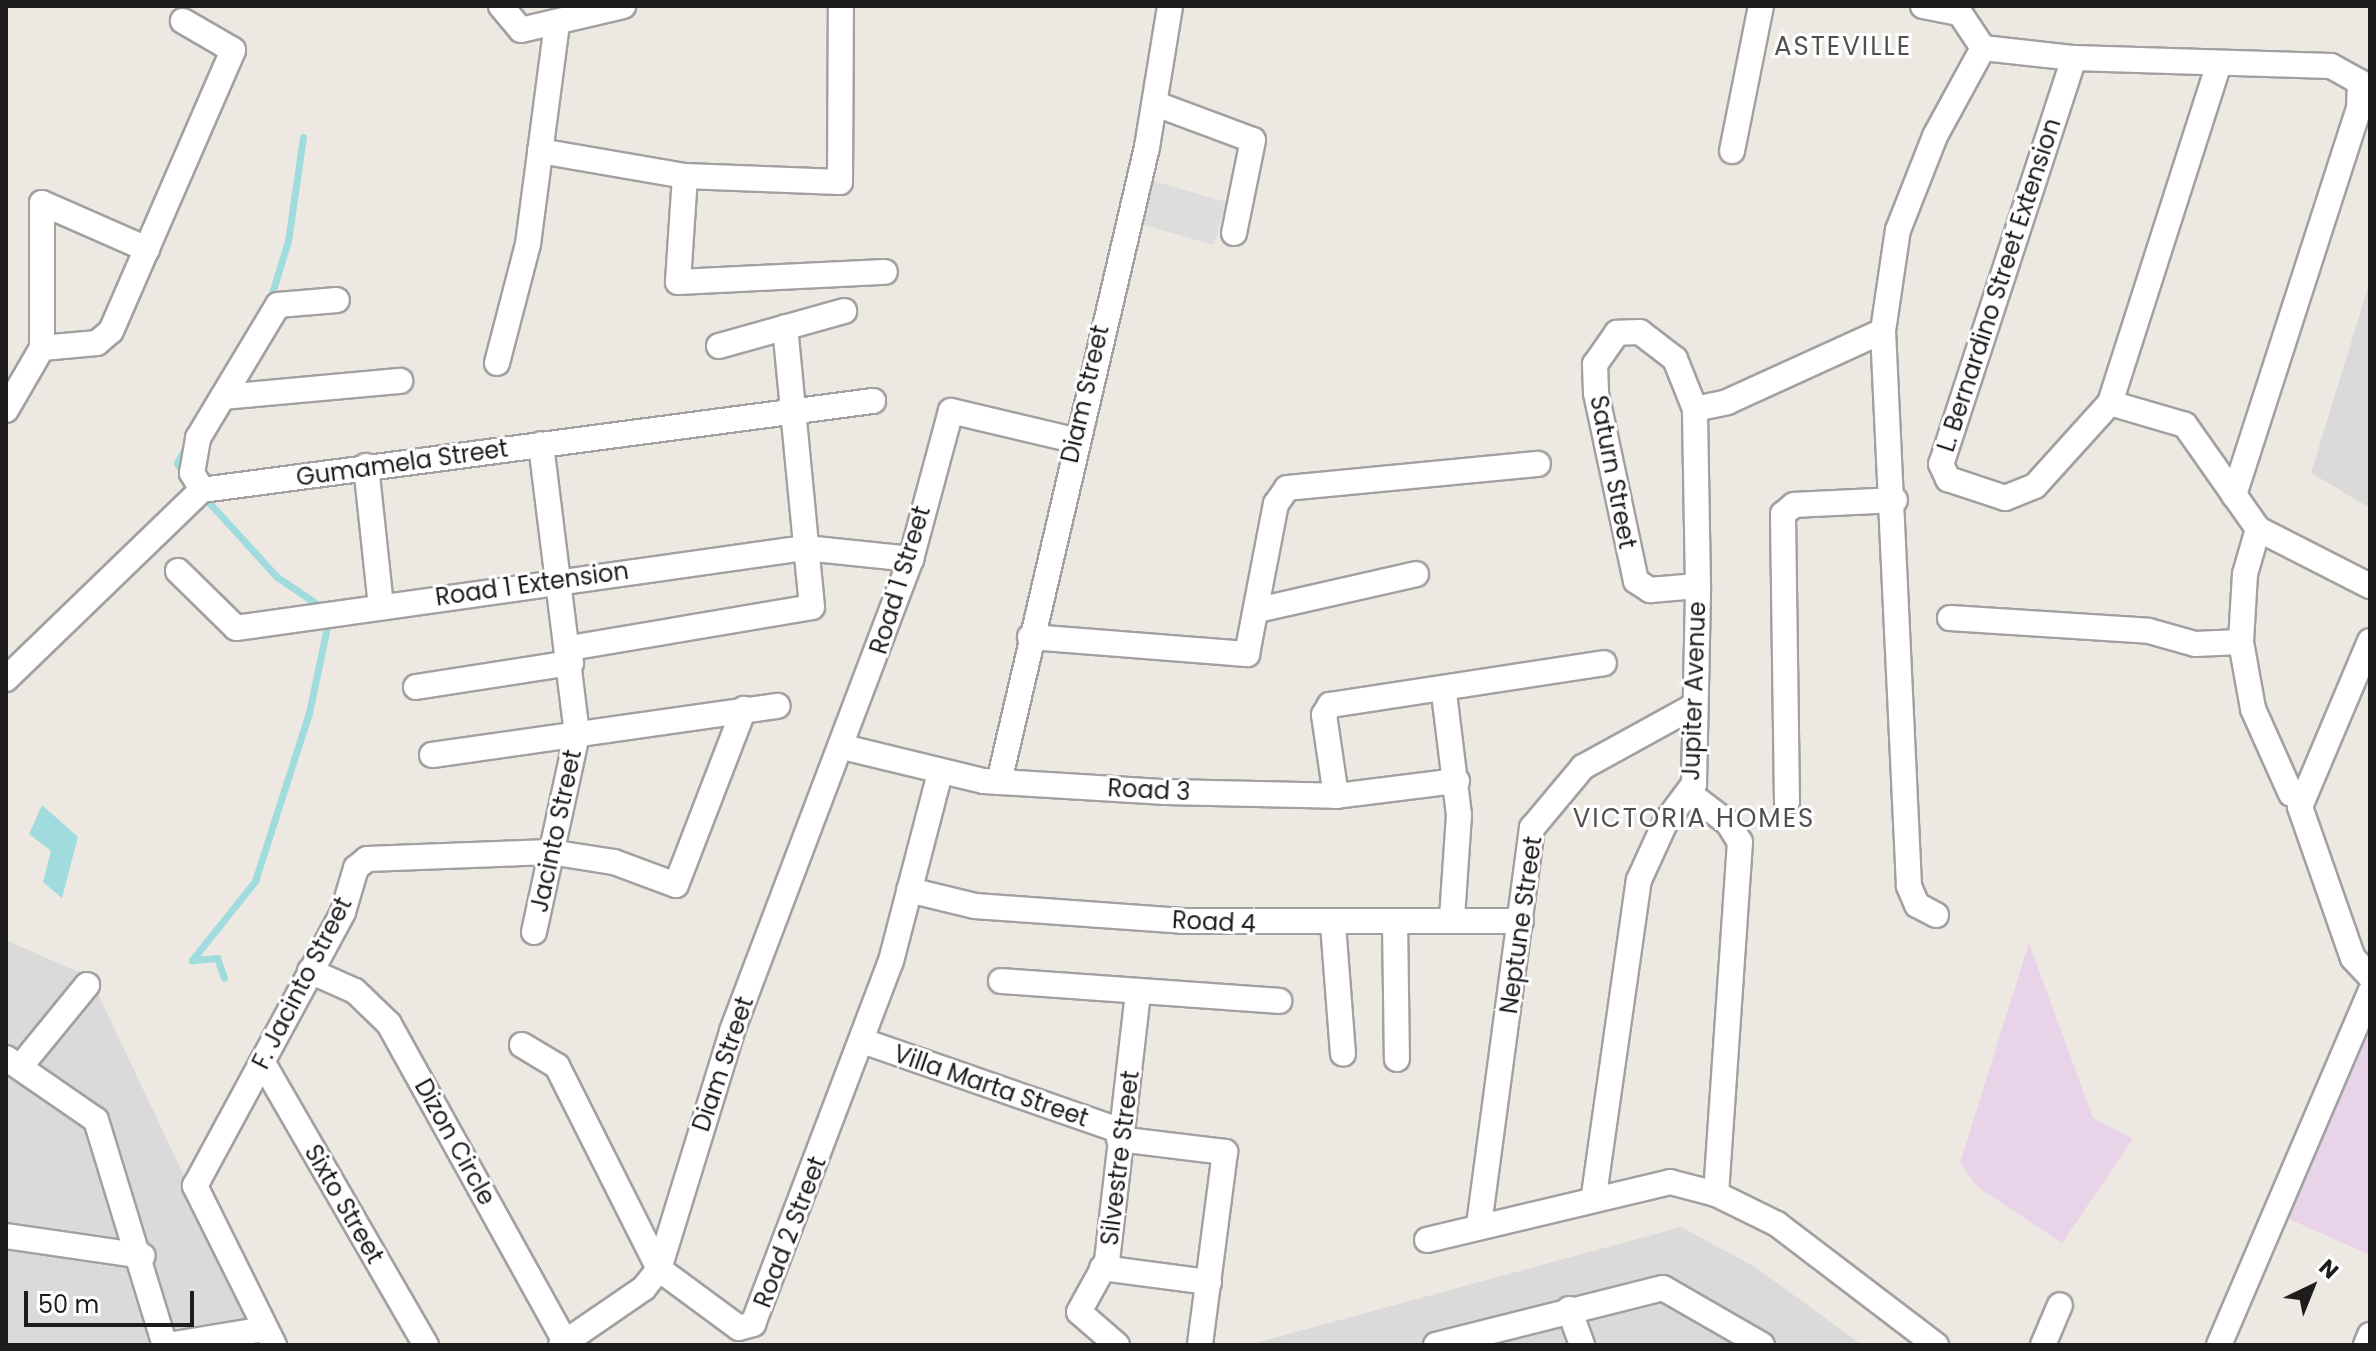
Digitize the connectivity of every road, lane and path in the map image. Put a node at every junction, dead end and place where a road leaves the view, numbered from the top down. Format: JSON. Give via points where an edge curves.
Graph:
{"nodes":[{"id":1,"x":501,"y":6,"type":"edge"},
{"id":2,"x":623,"y":6,"type":"edge"},
{"id":3,"x":841,"y":6,"type":"edge"},
{"id":4,"x":1170,"y":6,"type":"edge"},
{"id":5,"x":1761,"y":6,"type":"edge"},
{"id":6,"x":1923,"y":6,"type":"edge"},
{"id":7,"x":1956,"y":9,"type":"edge"},
{"id":8,"x":183,"y":21,"type":"dead end"},
{"id":9,"x":557,"y":24,"type":"junction"},
{"id":10,"x":1983,"y":48,"type":"junction"},
{"id":11,"x":2074,"y":58,"type":"junction"},
{"id":12,"x":2219,"y":64,"type":"junction"},
{"id":13,"x":1156,"y":104,"type":"junction"},
{"id":14,"x":540,"y":151,"type":"junction"},
{"id":15,"x":1732,"y":151,"type":"dead end"},
{"id":16,"x":685,"y":176,"type":"junction"},
{"id":17,"x":1234,"y":233,"type":"dead end"},
{"id":18,"x":147,"y":249,"type":"junction"},
{"id":19,"x":885,"y":272,"type":"dead end"},
{"id":20,"x":337,"y":300,"type":"dead end"},
{"id":21,"x":844,"y":311,"type":"dead end"},
{"id":22,"x":785,"y":327,"type":"junction"},
{"id":23,"x":1883,"y":331,"type":"junction"},
{"id":24,"x":719,"y":346,"type":"dead end"},
{"id":25,"x":42,"y":348,"type":"junction"},
{"id":26,"x":497,"y":363,"type":"dead end"},
{"id":27,"x":400,"y":381,"type":"dead end"},
{"id":28,"x":223,"y":397,"type":"junction"},
{"id":29,"x":873,"y":401,"type":"dead end"},
{"id":30,"x":2110,"y":403,"type":"junction"},
{"id":31,"x":792,"y":406,"type":"junction"},
{"id":32,"x":1695,"y":409,"type":"junction"},
{"id":33,"x":6,"y":410,"type":"edge"},
{"id":34,"x":1074,"y":440,"type":"junction"},
{"id":35,"x":541,"y":444,"type":"junction"},
{"id":36,"x":1538,"y":464,"type":"dead end"},
{"id":37,"x":366,"y":466,"type":"junction"},
{"id":38,"x":202,"y":490,"type":"junction"},
{"id":39,"x":2234,"y":495,"type":"junction"},
{"id":40,"x":1895,"y":500,"type":"junction"},
{"id":41,"x":2258,"y":529,"type":"junction"},
{"id":42,"x":805,"y":548,"type":"junction"},
{"id":43,"x":911,"y":559,"type":"junction"},
{"id":44,"x":178,"y":571,"type":"dead end"},
{"id":45,"x":1416,"y":574,"type":"dead end"},
{"id":46,"x":558,"y":579,"type":"junction"},
{"id":47,"x":1698,"y":586,"type":"junction"},
{"id":48,"x":2370,"y":586,"type":"edge"},
{"id":49,"x":381,"y":606,"type":"junction"},
{"id":50,"x":1258,"y":610,"type":"junction"},
{"id":51,"x":1950,"y":618,"type":"dead end"},
{"id":52,"x":1030,"y":637,"type":"junction"},
{"id":53,"x":2370,"y":641,"type":"edge"},
{"id":54,"x":2241,"y":642,"type":"junction"},
{"id":55,"x":570,"y":656,"type":"junction"},
{"id":56,"x":1604,"y":663,"type":"dead end"},
{"id":57,"x":6,"y":679,"type":"edge"},
{"id":58,"x":416,"y":687,"type":"dead end"},
{"id":59,"x":1444,"y":693,"type":"junction"},
{"id":60,"x":778,"y":706,"type":"dead end"},
{"id":61,"x":1692,"y":707,"type":"junction"},
{"id":62,"x":744,"y":709,"type":"junction"},
{"id":63,"x":577,"y":734,"type":"junction"},
{"id":64,"x":843,"y":747,"type":"junction"},
{"id":65,"x":432,"y":755,"type":"dead end"},
{"id":66,"x":940,"y":773,"type":"junction"},
{"id":67,"x":1457,"y":781,"type":"junction"},
{"id":68,"x":999,"y":782,"type":"junction"},
{"id":69,"x":1690,"y":794,"type":"junction"},
{"id":70,"x":2291,"y":794,"type":"dead end"},
{"id":71,"x":1336,"y":796,"type":"junction"},
{"id":72,"x":1787,"y":802,"type":"dead end"},
{"id":73,"x":550,"y":852,"type":"junction"},
{"id":74,"x":909,"y":890,"type":"junction"},
{"id":75,"x":1936,"y":915,"type":"dead end"},
{"id":76,"x":1452,"y":918,"type":"junction"},
{"id":77,"x":1395,"y":921,"type":"junction"},
{"id":78,"x":1521,"y":921,"type":"junction"},
{"id":79,"x":1333,"y":924,"type":"junction"},
{"id":80,"x":534,"y":932,"type":"dead end"},
{"id":81,"x":310,"y":971,"type":"junction"},
{"id":82,"x":2370,"y":976,"type":"edge"},
{"id":83,"x":1001,"y":981,"type":"dead end"},
{"id":84,"x":87,"y":985,"type":"dead end"},
{"id":85,"x":2370,"y":992,"type":"edge"},
{"id":86,"x":1138,"y":993,"type":"junction"},
{"id":87,"x":1279,"y":1001,"type":"dead end"},
{"id":88,"x":863,"y":1041,"type":"junction"},
{"id":89,"x":522,"y":1045,"type":"dead end"},
{"id":90,"x":1343,"y":1054,"type":"dead end"},
{"id":91,"x":1397,"y":1059,"type":"dead end"},
{"id":92,"x":13,"y":1062,"type":"edge"},
{"id":93,"x":263,"y":1063,"type":"junction"},
{"id":94,"x":1119,"y":1134,"type":"junction"},
{"id":95,"x":1716,"y":1194,"type":"junction"},
{"id":96,"x":1594,"y":1195,"type":"junction"},
{"id":97,"x":1479,"y":1225,"type":"junction"},
{"id":98,"x":6,"y":1236,"type":"edge"},
{"id":99,"x":1427,"y":1240,"type":"dead end"},
{"id":100,"x":143,"y":1256,"type":"junction"},
{"id":101,"x":1102,"y":1268,"type":"junction"},
{"id":102,"x":659,"y":1269,"type":"junction"},
{"id":103,"x":1209,"y":1282,"type":"junction"},
{"id":104,"x":2060,"y":1305,"type":"dead end"},
{"id":105,"x":1569,"y":1309,"type":"junction"},
{"id":106,"x":2370,"y":1335,"type":"edge"},
{"id":107,"x":270,"y":1337,"type":"edge"},
{"id":108,"x":741,"y":1337,"type":"edge"},
{"id":109,"x":1451,"y":1343,"type":"edge"},
{"id":110,"x":565,"y":1344,"type":"edge"},
{"id":111,"x":166,"y":1345,"type":"edge"},
{"id":112,"x":426,"y":1345,"type":"edge"},
{"id":113,"x":1117,"y":1345,"type":"edge"},
{"id":114,"x":1200,"y":1345,"type":"edge"},
{"id":115,"x":1582,"y":1345,"type":"edge"},
{"id":116,"x":1762,"y":1345,"type":"edge"},
{"id":117,"x":1936,"y":1345,"type":"edge"},
{"id":118,"x":2043,"y":1345,"type":"edge"},
{"id":119,"x":2219,"y":1345,"type":"edge"},
{"id":120,"x":2366,"y":1345,"type":"edge"}],
"edges":[{"from":1,"to":9,"type":"street","via":[[521,30]]},
{"from":2,"to":9,"type":"street"},
{"from":3,"to":16,"type":"street","via":[[840,182]]},
{"from":4,"to":13,"type":"street","name":"Diam Street"},
{"from":5,"to":15,"type":"street"},
{"from":6,"to":7,"type":"street"},
{"from":7,"to":10,"type":"street"},
{"from":8,"to":18,"type":"street","via":[[233,50]]},
{"from":9,"to":14,"type":"street"},
{"from":10,"to":11,"type":"street"},
{"from":10,"to":23,"type":"street","via":[[1935,136],[1898,230]]},
{"from":11,"to":12,"type":"street"},
{"from":11,"to":30,"type":"street","name":"L. Bernardino Street Extension","via":[[1943,472],[2005,498],[2024,496]]},
{"from":12,"to":30,"type":"street","name":"L. Bernardino Street Extension"},
{"from":12,"to":39,"type":"street","via":[[2331,66],[2360,82],[2359,108]]},
{"from":13,"to":17,"type":"street","via":[[1253,140]]},
{"from":13,"to":34,"type":"street","name":"Diam Street"},
{"from":14,"to":16,"type":"street"},
{"from":14,"to":26,"type":"street","via":[[528,244]]},
{"from":16,"to":19,"type":"street","via":[[678,282]]},
{"from":18,"to":25,"type":"street","via":[[103,340]]},
{"from":18,"to":25,"type":"street","via":[[42,203]]},
{"from":20,"to":28,"type":"street","via":[[278,305]]},
{"from":21,"to":22,"type":"street"},
{"from":22,"to":24,"type":"street"},
{"from":22,"to":31,"type":"street"},
{"from":23,"to":32,"type":"street","via":[[1727,402]]},
{"from":23,"to":40,"type":"street","via":[[1881,385]]},
{"from":25,"to":33,"type":"street"},
{"from":27,"to":28,"type":"street"},
{"from":28,"to":38,"type":"street","via":[[194,451],[192,473]]},
{"from":29,"to":31,"type":"street","name":"Gumamela Street"},
{"from":30,"to":39,"type":"street","via":[[2185,425]]},
{"from":31,"to":35,"type":"street","name":"Gumamela Street"},
{"from":31,"to":42,"type":"street"},
{"from":32,"to":47,"type":"street","name":"Jupiter Avenue"},
{"from":32,"to":47,"type":"street","name":"Saturn Street","via":[[1675,359],[1640,332],[1617,333],[1604,344],[1595,364],[1601,431],[1636,581],[1650,590]]},
{"from":34,"to":43,"type":"street","name":"Road 1 Street","via":[[951,411]]},
{"from":34,"to":52,"type":"street","name":"Diam Street"},
{"from":35,"to":37,"type":"street","name":"Gumamela Street"},
{"from":35,"to":46,"type":"street","name":"Jacinto Street"},
{"from":36,"to":50,"type":"street","via":[[1287,488],[1276,504]]},
{"from":37,"to":38,"type":"street","name":"Gumamela Street"},
{"from":37,"to":49,"type":"street"},
{"from":38,"to":57,"type":"street"},
{"from":39,"to":41,"type":"street"},
{"from":40,"to":72,"type":"street","via":[[1794,505],[1783,514]]},
{"from":40,"to":75,"type":"street","via":[[1909,886],[1917,905]]},
{"from":41,"to":48,"type":"street"},
{"from":41,"to":54,"type":"street","via":[[2245,574]]},
{"from":42,"to":43,"type":"street","name":"Road 1 Extension"},
{"from":42,"to":46,"type":"street","name":"Road 1 Extension"},
{"from":42,"to":55,"type":"street","via":[[814,600],[806,612]]},
{"from":43,"to":64,"type":"street","name":"Road 1 Street"},
{"from":44,"to":49,"type":"street","name":"Road 1 Extension","via":[[236,628]]},
{"from":45,"to":50,"type":"street"},
{"from":46,"to":49,"type":"street","name":"Road 1 Extension"},
{"from":46,"to":55,"type":"street","name":"Jacinto Street"},
{"from":47,"to":61,"type":"street","name":"Jupiter Avenue"},
{"from":50,"to":52,"type":"street","via":[[1253,645],[1238,656]]},
{"from":51,"to":54,"type":"street","via":[[2149,631],[2195,644]]},
{"from":52,"to":68,"type":"street","name":"Diam Street"},
{"from":53,"to":82,"type":"street","via":[[2300,807],[2353,958]]},
{"from":54,"to":70,"type":"street","via":[[2253,709]]},
{"from":55,"to":58,"type":"street"},
{"from":55,"to":63,"type":"street","name":"Jacinto Street"},
{"from":56,"to":59,"type":"street"},
{"from":59,"to":67,"type":"street"},
{"from":59,"to":71,"type":"street","via":[[1326,709]]},
{"from":60,"to":62,"type":"street"},
{"from":61,"to":69,"type":"street","name":"Jupiter Avenue"},
{"from":61,"to":78,"type":"street","name":"Neptune Street","via":[[1611,747],[1560,789],[1526,846]]},
{"from":62,"to":63,"type":"street"},
{"from":62,"to":73,"type":"street","name":"F. Jacinto Street","via":[[676,885],[614,862]]},
{"from":63,"to":65,"type":"street"},
{"from":63,"to":73,"type":"street","name":"Jacinto Street"},
{"from":64,"to":66,"type":"street","name":"Road 3"},
{"from":64,"to":102,"type":"street","name":"Diam Street","via":[[732,1031]]},
{"from":66,"to":68,"type":"street","name":"Road 3"},
{"from":66,"to":74,"type":"street","name":"Road 2 Street"},
{"from":67,"to":71,"type":"street","name":"Road 3"},
{"from":67,"to":76,"type":"street"},
{"from":68,"to":71,"type":"street","name":"Road 3"},
{"from":69,"to":95,"type":"street","via":[[1728,823],[1740,842]]},
{"from":69,"to":96,"type":"street","name":"Jupiter Avenue","via":[[1665,823],[1639,880]]},
{"from":73,"to":80,"type":"street","name":"Jacinto Street"},
{"from":73,"to":81,"type":"street","name":"F. Jacinto Street","via":[[367,859]]},
{"from":74,"to":79,"type":"street","name":"Road 4","via":[[975,906],[1059,914]]},
{"from":74,"to":88,"type":"street","name":"Road 2 Street"},
{"from":76,"to":77,"type":"street","name":"Road 4"},
{"from":76,"to":78,"type":"street","name":"Road 4"},
{"from":77,"to":79,"type":"street","name":"Road 4"},
{"from":77,"to":91,"type":"street"},
{"from":78,"to":97,"type":"street","name":"Neptune Street"},
{"from":79,"to":90,"type":"street"},
{"from":81,"to":93,"type":"street","name":"F. Jacinto Street"},
{"from":81,"to":110,"type":"street","name":"Dizon Circle","via":[[355,991],[389,1024]]},
{"from":83,"to":86,"type":"street"},
{"from":84,"to":92,"type":"street"},
{"from":85,"to":119,"type":"street"},
{"from":86,"to":87,"type":"street"},
{"from":86,"to":94,"type":"street","name":"Silvestre Street"},
{"from":88,"to":94,"type":"street","name":"Villa Marta Street"},
{"from":88,"to":108,"type":"street","name":"Road 2 Street","via":[[760,1312]]},
{"from":89,"to":102,"type":"street","name":"Road 2 Street","via":[[557,1066]]},
{"from":92,"to":100,"type":"street","via":[[96,1120]]},
{"from":93,"to":107,"type":"street","name":"F. Jacinto Street","via":[[195,1186]]},
{"from":93,"to":112,"type":"street","name":"Sixto Street"},
{"from":94,"to":101,"type":"street","name":"Silvestre Street"},
{"from":94,"to":103,"type":"street","name":"Villa Marta Street","via":[[1225,1152]]},
{"from":95,"to":96,"type":"street","via":[[1670,1182]]},
{"from":95,"to":117,"type":"street","via":[[1823,1253]]},
{"from":96,"to":97,"type":"street"},
{"from":97,"to":99,"type":"street"},
{"from":98,"to":100,"type":"street"},
{"from":100,"to":111,"type":"street"},
{"from":101,"to":103,"type":"street"},
{"from":101,"to":113,"type":"street","name":"Silvestre Street","via":[[1079,1312]]},
{"from":102,"to":108,"type":"street","name":"Road 2 Street"},
{"from":102,"to":110,"type":"street","name":"Diam Street","via":[[637,1294]]},
{"from":103,"to":114,"type":"street"},
{"from":104,"to":118,"type":"street"},
{"from":105,"to":109,"type":"street"},
{"from":105,"to":115,"type":"street"},
{"from":105,"to":116,"type":"street","via":[[1663,1288]]},
{"from":106,"to":120,"type":"street"},
{"from":107,"to":111,"type":"street"}]}
